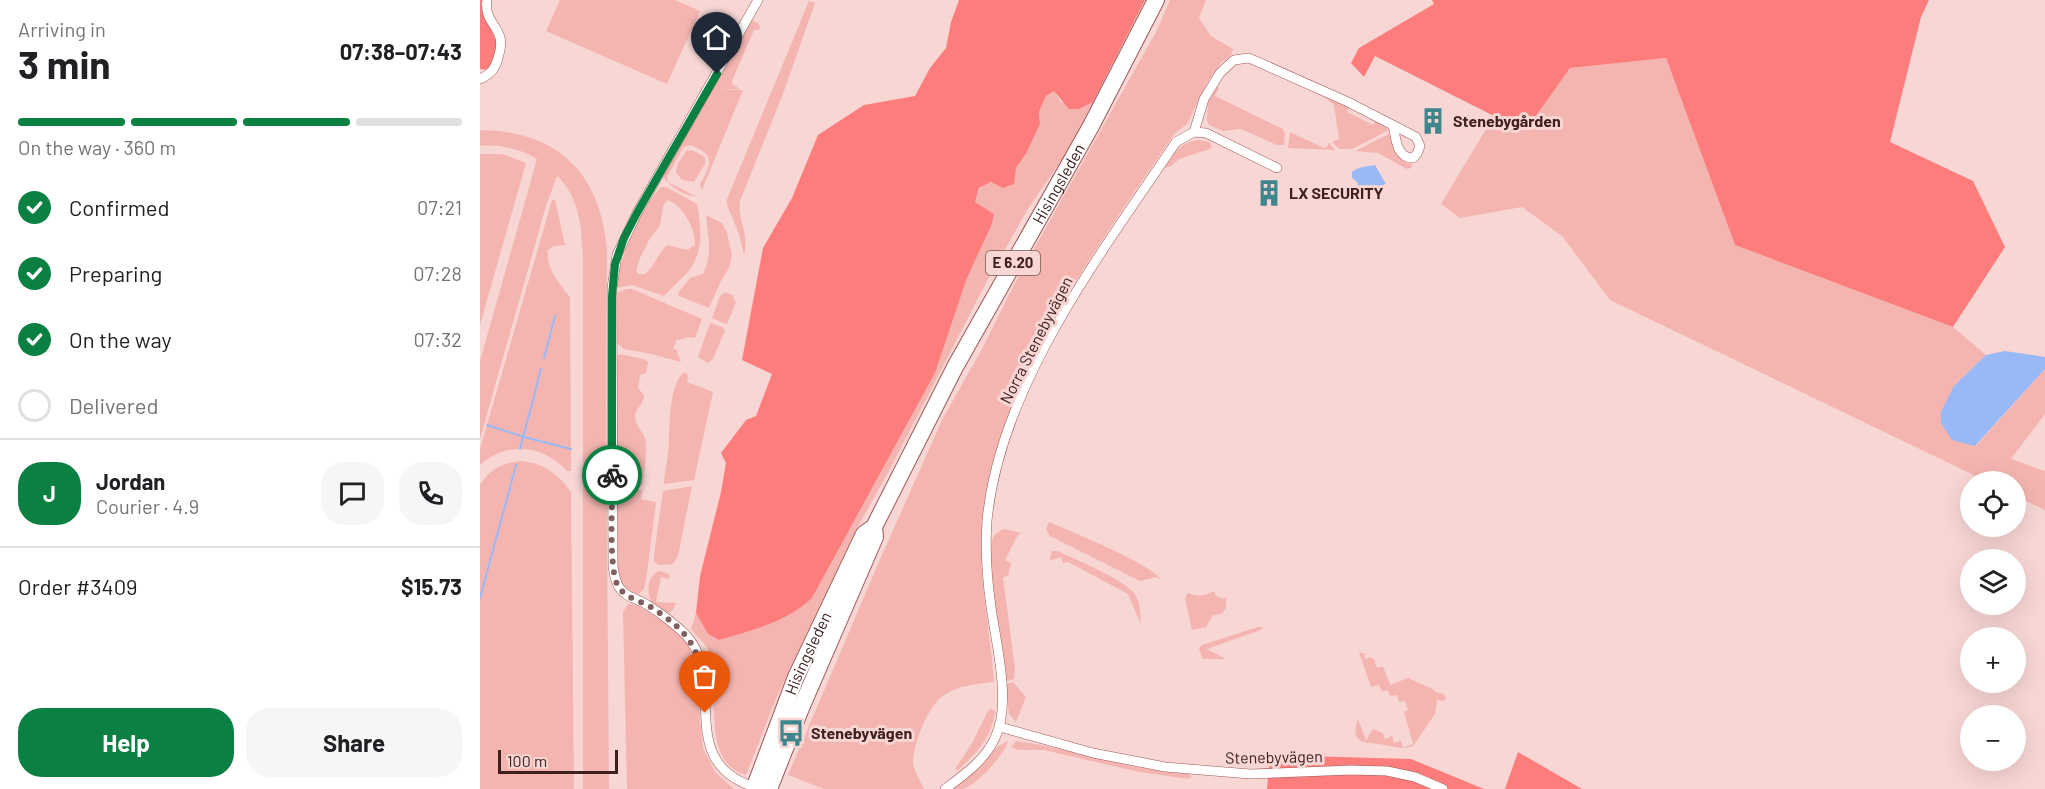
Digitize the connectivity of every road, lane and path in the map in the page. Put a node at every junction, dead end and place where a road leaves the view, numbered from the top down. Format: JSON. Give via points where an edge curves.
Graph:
{"nodes":[{"id":1,"x":487,"y":0,"type":"edge"},
{"id":2,"x":759,"y":0,"type":"edge"},
{"id":3,"x":1156,"y":0,"type":"edge"},
{"id":4,"x":480,"y":79,"type":"edge"},
{"id":5,"x":1393,"y":125,"type":"dead end"},
{"id":6,"x":1194,"y":132,"type":"junction"},
{"id":7,"x":1277,"y":168,"type":"dead end"},
{"id":8,"x":999,"y":727,"type":"junction"},
{"id":9,"x":760,"y":788,"type":"edge"},
{"id":10,"x":945,"y":789,"type":"edge"},
{"id":11,"x":1443,"y":789,"type":"edge"}],
"edges":[{"from":1,"to":4,"type":"street","via":[[487,15],[500,32],[502,47],[495,67]]},
{"from":2,"to":9,"type":"street","via":[[624,238],[612,288],[611,354],[613,559],[618,586],[624,594],[674,623],[693,644],[702,668],[707,732],[714,756],[730,775]]},
{"from":3,"to":9,"type":"highway","name":"Hisingsleden","number":"E 6.20","via":[[1091,126],[955,367],[874,527],[875,537],[801,708]]},
{"from":5,"to":6,"type":"street","via":[[1262,62],[1243,58],[1227,65],[1207,92]]},
{"from":6,"to":7,"type":"street","via":[[1206,133]]},
{"from":6,"to":8,"type":"street","name":"Norra Stenebyvägen","via":[[1176,142],[1101,251],[1059,321],[1000,452],[986,542],[1003,707]]},
{"from":8,"to":10,"type":"street","name":"Norra Stenebyvägen","via":[[981,759]]},
{"from":8,"to":11,"type":"street","name":"Stenebyvägen","via":[[1152,765],[1235,774],[1374,770],[1407,775]]}]}
